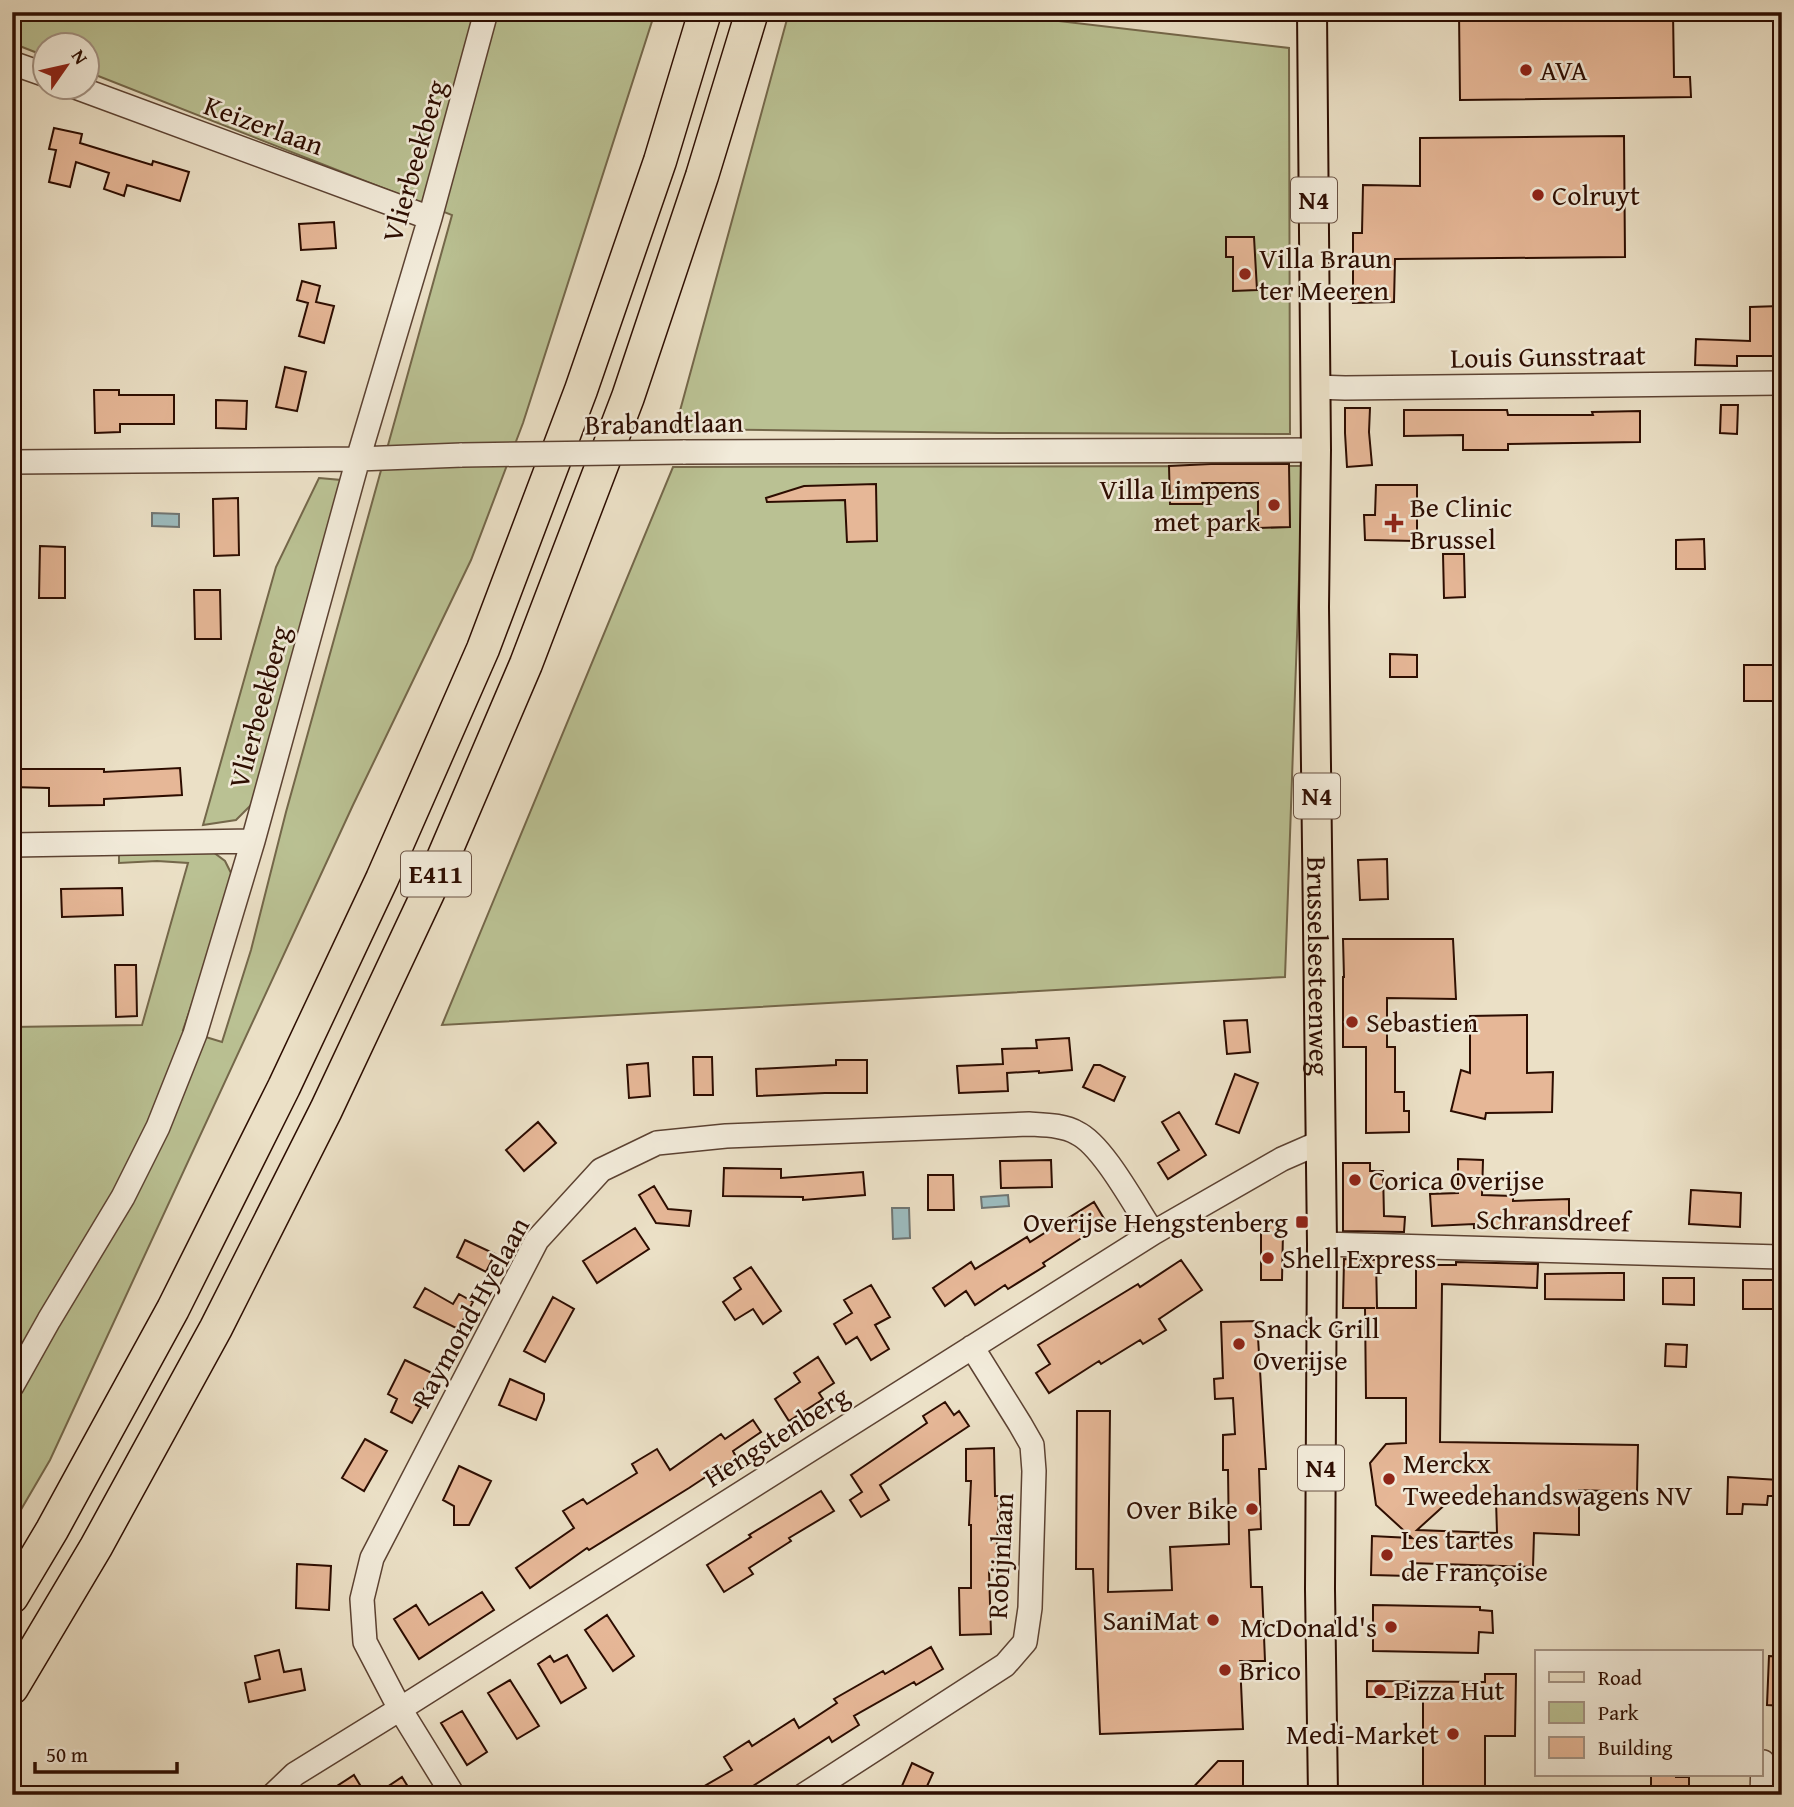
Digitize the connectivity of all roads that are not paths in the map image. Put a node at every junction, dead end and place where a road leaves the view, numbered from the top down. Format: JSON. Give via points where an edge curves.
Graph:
{"nodes":[{"id":1,"x":486,"y":12,"type":"edge"},
{"id":2,"x":705,"y":12,"type":"edge"},
{"id":3,"x":752,"y":12,"type":"edge"},
{"id":4,"x":1312,"y":12,"type":"edge"},
{"id":5,"x":12,"y":63,"type":"edge"},
{"id":6,"x":32,"y":70,"type":"edge"},
{"id":7,"x":102,"y":97,"type":"edge"},
{"id":8,"x":430,"y":218,"type":"junction"},
{"id":9,"x":1782,"y":383,"type":"edge"},
{"id":10,"x":1315,"y":387,"type":"junction"},
{"id":11,"x":1316,"y":450,"type":"junction"},
{"id":12,"x":358,"y":459,"type":"junction"},
{"id":13,"x":12,"y":462,"type":"edge"},
{"id":14,"x":253,"y":841,"type":"junction"},
{"id":15,"x":12,"y":845,"type":"edge"},
{"id":16,"x":1321,"y":1142,"type":"junction"},
{"id":17,"x":1153,"y":1233,"type":"junction"},
{"id":18,"x":1322,"y":1244,"type":"junction"},
{"id":19,"x":1782,"y":1257,"type":"edge"},
{"id":20,"x":972,"y":1347,"type":"junction"},
{"id":21,"x":12,"y":1386,"type":"edge"},
{"id":22,"x":12,"y":1597,"type":"edge"},
{"id":23,"x":12,"y":1688,"type":"edge"},
{"id":24,"x":400,"y":1709,"type":"junction"},
{"id":25,"x":1768,"y":1762,"type":"edge"},
{"id":26,"x":838,"y":1785,"type":"edge"},
{"id":27,"x":273,"y":1795,"type":"edge"},
{"id":28,"x":453,"y":1795,"type":"edge"},
{"id":29,"x":804,"y":1795,"type":"edge"},
{"id":30,"x":1323,"y":1795,"type":"edge"},
{"id":31,"x":1762,"y":1795,"type":"edge"}],
"edges":[{"from":1,"to":8,"type":"street","name":"Vlierbeekberg"},
{"from":2,"to":22,"type":"highway","number":"E411","via":[[590,365],[483,649],[285,1087],[173,1309]]},
{"from":3,"to":23,"type":"highway","number":"E411","via":[[628,397],[526,664],[428,893],[216,1328],[96,1547]]},
{"from":4,"to":10,"type":"main road","name":"Brusselsesteenweg","number":"N4"},
{"from":5,"to":6,"type":"street"},
{"from":7,"to":8,"type":"street","name":"Keizerlaan"},
{"from":8,"to":12,"type":"street","name":"Vlierbeekberg"},
{"from":9,"to":10,"type":"street","name":"Louis Gunsstraat"},
{"from":10,"to":11,"type":"main road","name":"Brusselsesteenweg","number":"N4"},
{"from":11,"to":12,"type":"street","name":"Brabandtlaan","bridge":true,"via":[[682,452]]},
{"from":11,"to":16,"type":"main road","name":"Brusselsesteenweg","number":"N4"},
{"from":12,"to":13,"type":"street","name":"Brabandtlaan"},
{"from":12,"to":14,"type":"street","name":"Vlierbeekberg"},
{"from":14,"to":15,"type":"street"},
{"from":14,"to":21,"type":"street","name":"Vlierbeekberg","via":[[195,1034],[158,1127],[123,1197]]},
{"from":16,"to":17,"type":"street","name":"Hengstenberg","via":[[1282,1159]]},
{"from":16,"to":18,"type":"main road","name":"Brusselsesteenweg","number":"N4"},
{"from":17,"to":20,"type":"street","name":"Hengstenberg"},
{"from":17,"to":24,"type":"street","name":"Raymond Hyelaan","via":[[1090,1141],[1076,1132],[1029,1124],[657,1143],[601,1170],[537,1240],[372,1558],[362,1599],[365,1642]]},
{"from":18,"to":19,"type":"street","name":"Schransdreef"},
{"from":18,"to":30,"type":"main road","name":"Brusselsesteenweg","number":"N4"},
{"from":20,"to":24,"type":"street","name":"Hengstenberg"},
{"from":20,"to":26,"type":"street","name":"Robijnlaan","via":[[1032,1445],[1030,1608],[1025,1642],[1005,1665]]},
{"from":24,"to":27,"type":"street","name":"Hengstenberg","via":[[295,1774]]},
{"from":24,"to":28,"type":"street","name":"Raymond Hyelaan"},
{"from":25,"to":31,"type":"street"},
{"from":26,"to":29,"type":"street","name":"Robijnlaan"}]}
